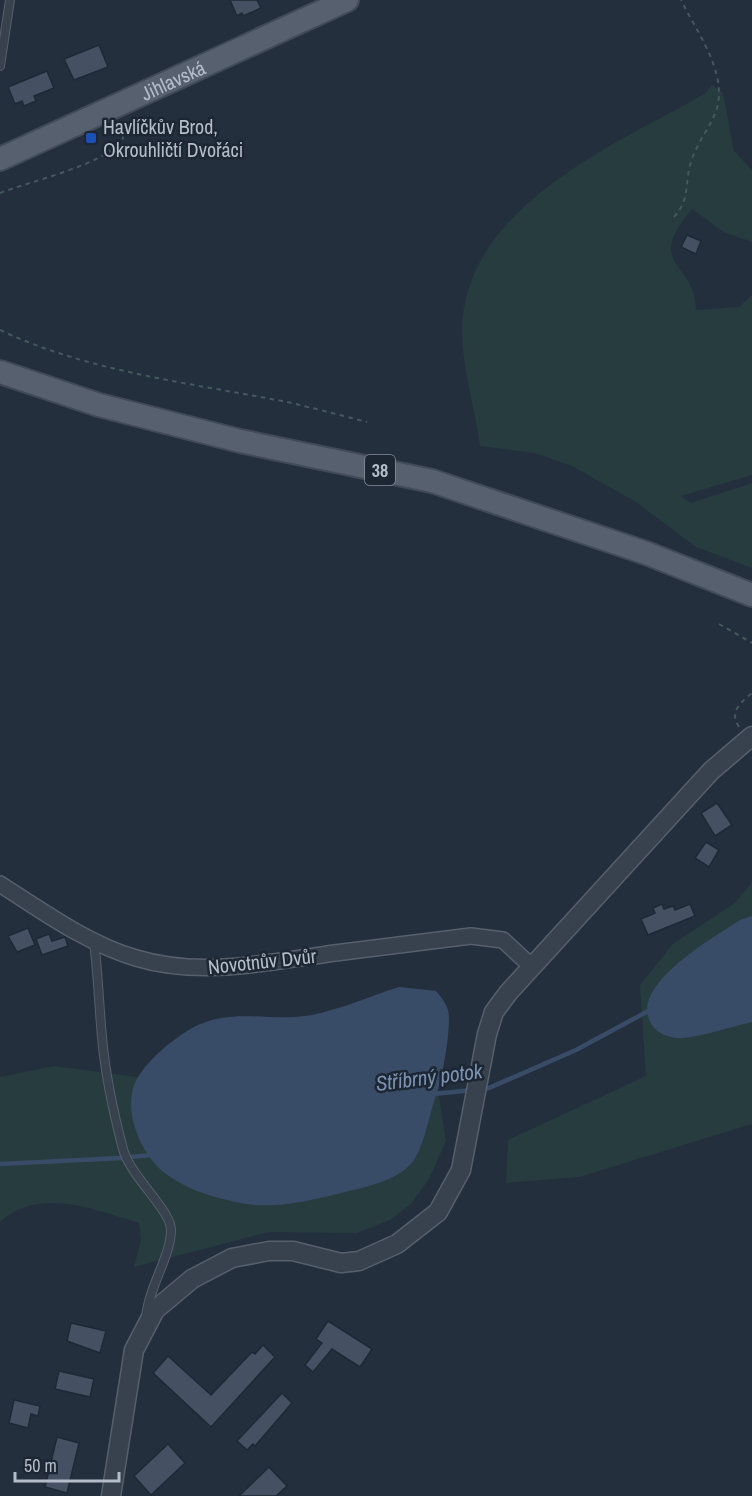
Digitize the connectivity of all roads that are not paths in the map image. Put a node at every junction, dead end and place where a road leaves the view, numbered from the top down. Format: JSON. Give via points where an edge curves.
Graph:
{"nodes":[{"id":1,"x":10,"y":0,"type":"edge"},
{"id":2,"x":347,"y":0,"type":"edge"},
{"id":3,"x":0,"y":66,"type":"edge"},
{"id":4,"x":0,"y":159,"type":"edge"},
{"id":5,"x":0,"y":372,"type":"edge"},
{"id":6,"x":752,"y":595,"type":"edge"},
{"id":7,"x":751,"y":737,"type":"edge"},
{"id":8,"x":0,"y":884,"type":"edge"},
{"id":9,"x":94,"y":940,"type":"junction"},
{"id":10,"x":532,"y":967,"type":"junction"},
{"id":11,"x":145,"y":1324,"type":"junction"},
{"id":12,"x":111,"y":1496,"type":"edge"}],
"edges":[{"from":1,"to":3,"type":"lane"},
{"from":2,"to":4,"type":"main road","name":"Jihlavská"},
{"from":5,"to":6,"type":"main road","number":"38","via":[[99,405],[240,441],[432,481],[646,553]]},
{"from":7,"to":10,"type":"street","via":[[711,771]]},
{"from":8,"to":9,"type":"street","name":"Novotnův Dvůr"},
{"from":9,"to":10,"type":"street","name":"Novotnův Dvůr","via":[[134,958],[165,965],[220,968],[471,936],[490,937],[510,945]]},
{"from":9,"to":11,"type":"lane","via":[[102,1039],[123,1150],[130,1168],[162,1209],[171,1229],[147,1305]]},
{"from":10,"to":11,"type":"street","via":[[494,1012],[461,1170],[438,1212],[397,1244],[359,1261],[341,1263],[293,1251],[232,1258],[185,1285],[155,1310]]},
{"from":11,"to":12,"type":"street","via":[[134,1350]]}]}
